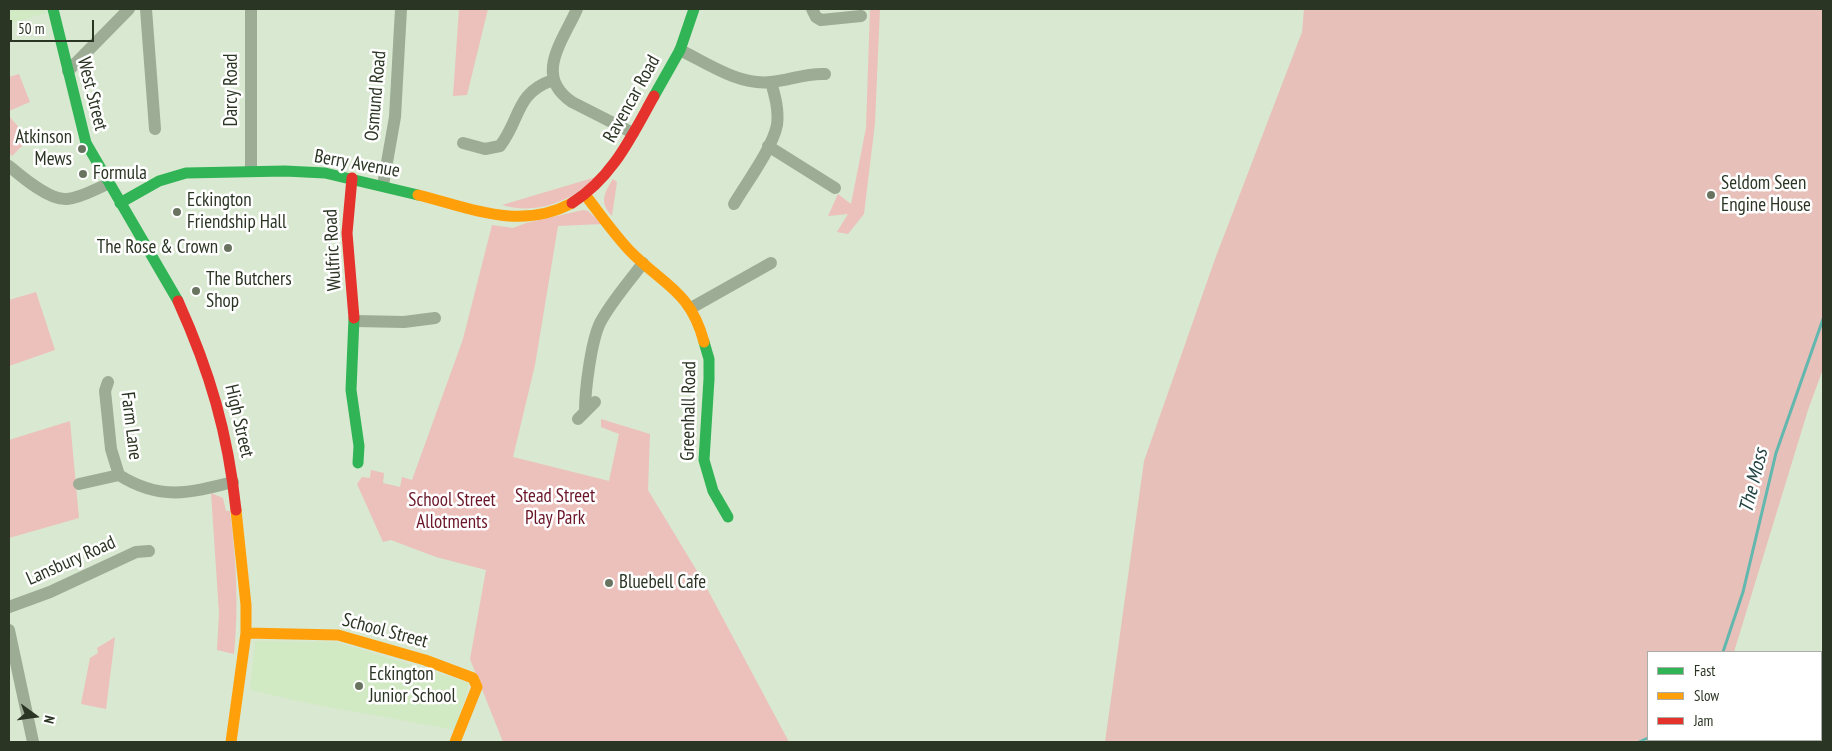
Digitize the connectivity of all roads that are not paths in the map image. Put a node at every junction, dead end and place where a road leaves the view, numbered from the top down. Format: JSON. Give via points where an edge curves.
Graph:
{"nodes":[{"id":1,"x":53,"y":9,"type":"edge"},
{"id":2,"x":130,"y":9,"type":"edge"},
{"id":3,"x":146,"y":9,"type":"edge"},
{"id":4,"x":251,"y":9,"type":"edge"},
{"id":5,"x":401,"y":9,"type":"edge"},
{"id":6,"x":577,"y":9,"type":"edge"},
{"id":7,"x":694,"y":9,"type":"edge"},
{"id":8,"x":812,"y":9,"type":"edge"},
{"id":9,"x":861,"y":16,"type":"dead end"},
{"id":10,"x":680,"y":50,"type":"junction"},
{"id":11,"x":68,"y":71,"type":"junction"},
{"id":12,"x":825,"y":74,"type":"dead end"},
{"id":13,"x":553,"y":80,"type":"junction"},
{"id":14,"x":771,"y":82,"type":"junction"},
{"id":15,"x":155,"y":129,"type":"dead end"},
{"id":16,"x":633,"y":133,"type":"junction"},
{"id":17,"x":463,"y":143,"type":"dead end"},
{"id":18,"x":768,"y":146,"type":"junction"},
{"id":19,"x":9,"y":166,"type":"edge"},
{"id":20,"x":251,"y":171,"type":"junction"},
{"id":21,"x":352,"y":178,"type":"junction"},
{"id":22,"x":108,"y":184,"type":"junction"},
{"id":23,"x":383,"y":185,"type":"junction"},
{"id":24,"x":835,"y":188,"type":"dead end"},
{"id":25,"x":586,"y":196,"type":"junction"},
{"id":26,"x":734,"y":198,"type":"dead end"},
{"id":27,"x":120,"y":203,"type":"junction"},
{"id":28,"x":643,"y":263,"type":"junction"},
{"id":29,"x":771,"y":263,"type":"dead end"},
{"id":30,"x":691,"y":308,"type":"junction"},
{"id":31,"x":355,"y":321,"type":"junction"},
{"id":32,"x":429,"y":324,"type":"dead end"},
{"id":33,"x":108,"y":382,"type":"dead end"},
{"id":34,"x":586,"y":411,"type":"dead end"},
{"id":35,"x":358,"y":463,"type":"dead end"},
{"id":36,"x":119,"y":476,"type":"junction"},
{"id":37,"x":233,"y":482,"type":"junction"},
{"id":38,"x":79,"y":484,"type":"dead end"},
{"id":39,"x":728,"y":517,"type":"dead end"},
{"id":40,"x":148,"y":552,"type":"dead end"},
{"id":41,"x":9,"y":607,"type":"edge"},
{"id":42,"x":9,"y":630,"type":"edge"},
{"id":43,"x":246,"y":633,"type":"junction"},
{"id":44,"x":33,"y":742,"type":"edge"},
{"id":45,"x":231,"y":742,"type":"edge"},
{"id":46,"x":455,"y":742,"type":"edge"}],
"edges":[{"from":1,"to":11,"type":"street","name":"West Street"},
{"from":2,"to":11,"type":"street"},
{"from":3,"to":15,"type":"street"},
{"from":4,"to":20,"type":"street","name":"Darcy Road"},
{"from":5,"to":23,"type":"street","name":"Osmund Road","via":[[395,117]]},
{"from":6,"to":13,"type":"street","via":[[553,59]]},
{"from":7,"to":10,"type":"street","name":"Ravencar Road"},
{"from":8,"to":9,"type":"street","via":[[822,20]]},
{"from":10,"to":14,"type":"street","via":[[744,80]]},
{"from":10,"to":16,"type":"street","name":"Ravencar Road"},
{"from":11,"to":22,"type":"street","name":"West Street","via":[[86,143]]},
{"from":12,"to":14,"type":"street"},
{"from":13,"to":16,"type":"street","via":[[567,100]]},
{"from":13,"to":17,"type":"street","via":[[528,93],[500,146],[485,149]]},
{"from":14,"to":18,"type":"street","via":[[778,115]]},
{"from":16,"to":25,"type":"street","name":"Ravencar Road","via":[[607,176]]},
{"from":18,"to":24,"type":"street"},
{"from":18,"to":26,"type":"street"},
{"from":19,"to":22,"type":"street","via":[[59,199],[75,198]]},
{"from":20,"to":21,"type":"street","name":"Berry Avenue"},
{"from":20,"to":27,"type":"street","name":"Berry Avenue","via":[[186,173],[159,181]]},
{"from":21,"to":23,"type":"street","name":"Berry Avenue"},
{"from":21,"to":31,"type":"street","name":"Wulfric Road","via":[[347,233]]},
{"from":22,"to":27,"type":"street","name":"High Street"},
{"from":23,"to":25,"type":"street","name":"Berry Avenue","via":[[513,218],[558,210]]},
{"from":25,"to":28,"type":"street","name":"Greenhall Road"},
{"from":27,"to":37,"type":"street","name":"High Street","via":[[175,295],[201,352],[220,412]]},
{"from":28,"to":30,"type":"street","name":"Greenhall Road","via":[[671,285]]},
{"from":28,"to":34,"type":"street","via":[[600,323],[590,364]]},
{"from":29,"to":30,"type":"street"},
{"from":30,"to":39,"type":"street","name":"Greenhall Road","via":[[709,359],[704,460],[713,491]]},
{"from":31,"to":32,"type":"street"},
{"from":31,"to":35,"type":"street","name":"Wulfric Road","via":[[351,390],[359,446]]},
{"from":33,"to":36,"type":"street","name":"Farm Lane","via":[[105,391],[111,449]]},
{"from":36,"to":37,"type":"street","name":"Farm Lane","via":[[145,488],[176,494]]},
{"from":36,"to":38,"type":"street"},
{"from":37,"to":43,"type":"street","name":"High Street","via":[[244,575]]},
{"from":40,"to":41,"type":"street","name":"Lansbury Road","via":[[136,552],[50,592]]},
{"from":42,"to":44,"type":"street"},
{"from":43,"to":45,"type":"street","name":"High Street"},
{"from":43,"to":46,"type":"street","name":"School Street","via":[[338,635],[473,678],[477,687]]}]}
